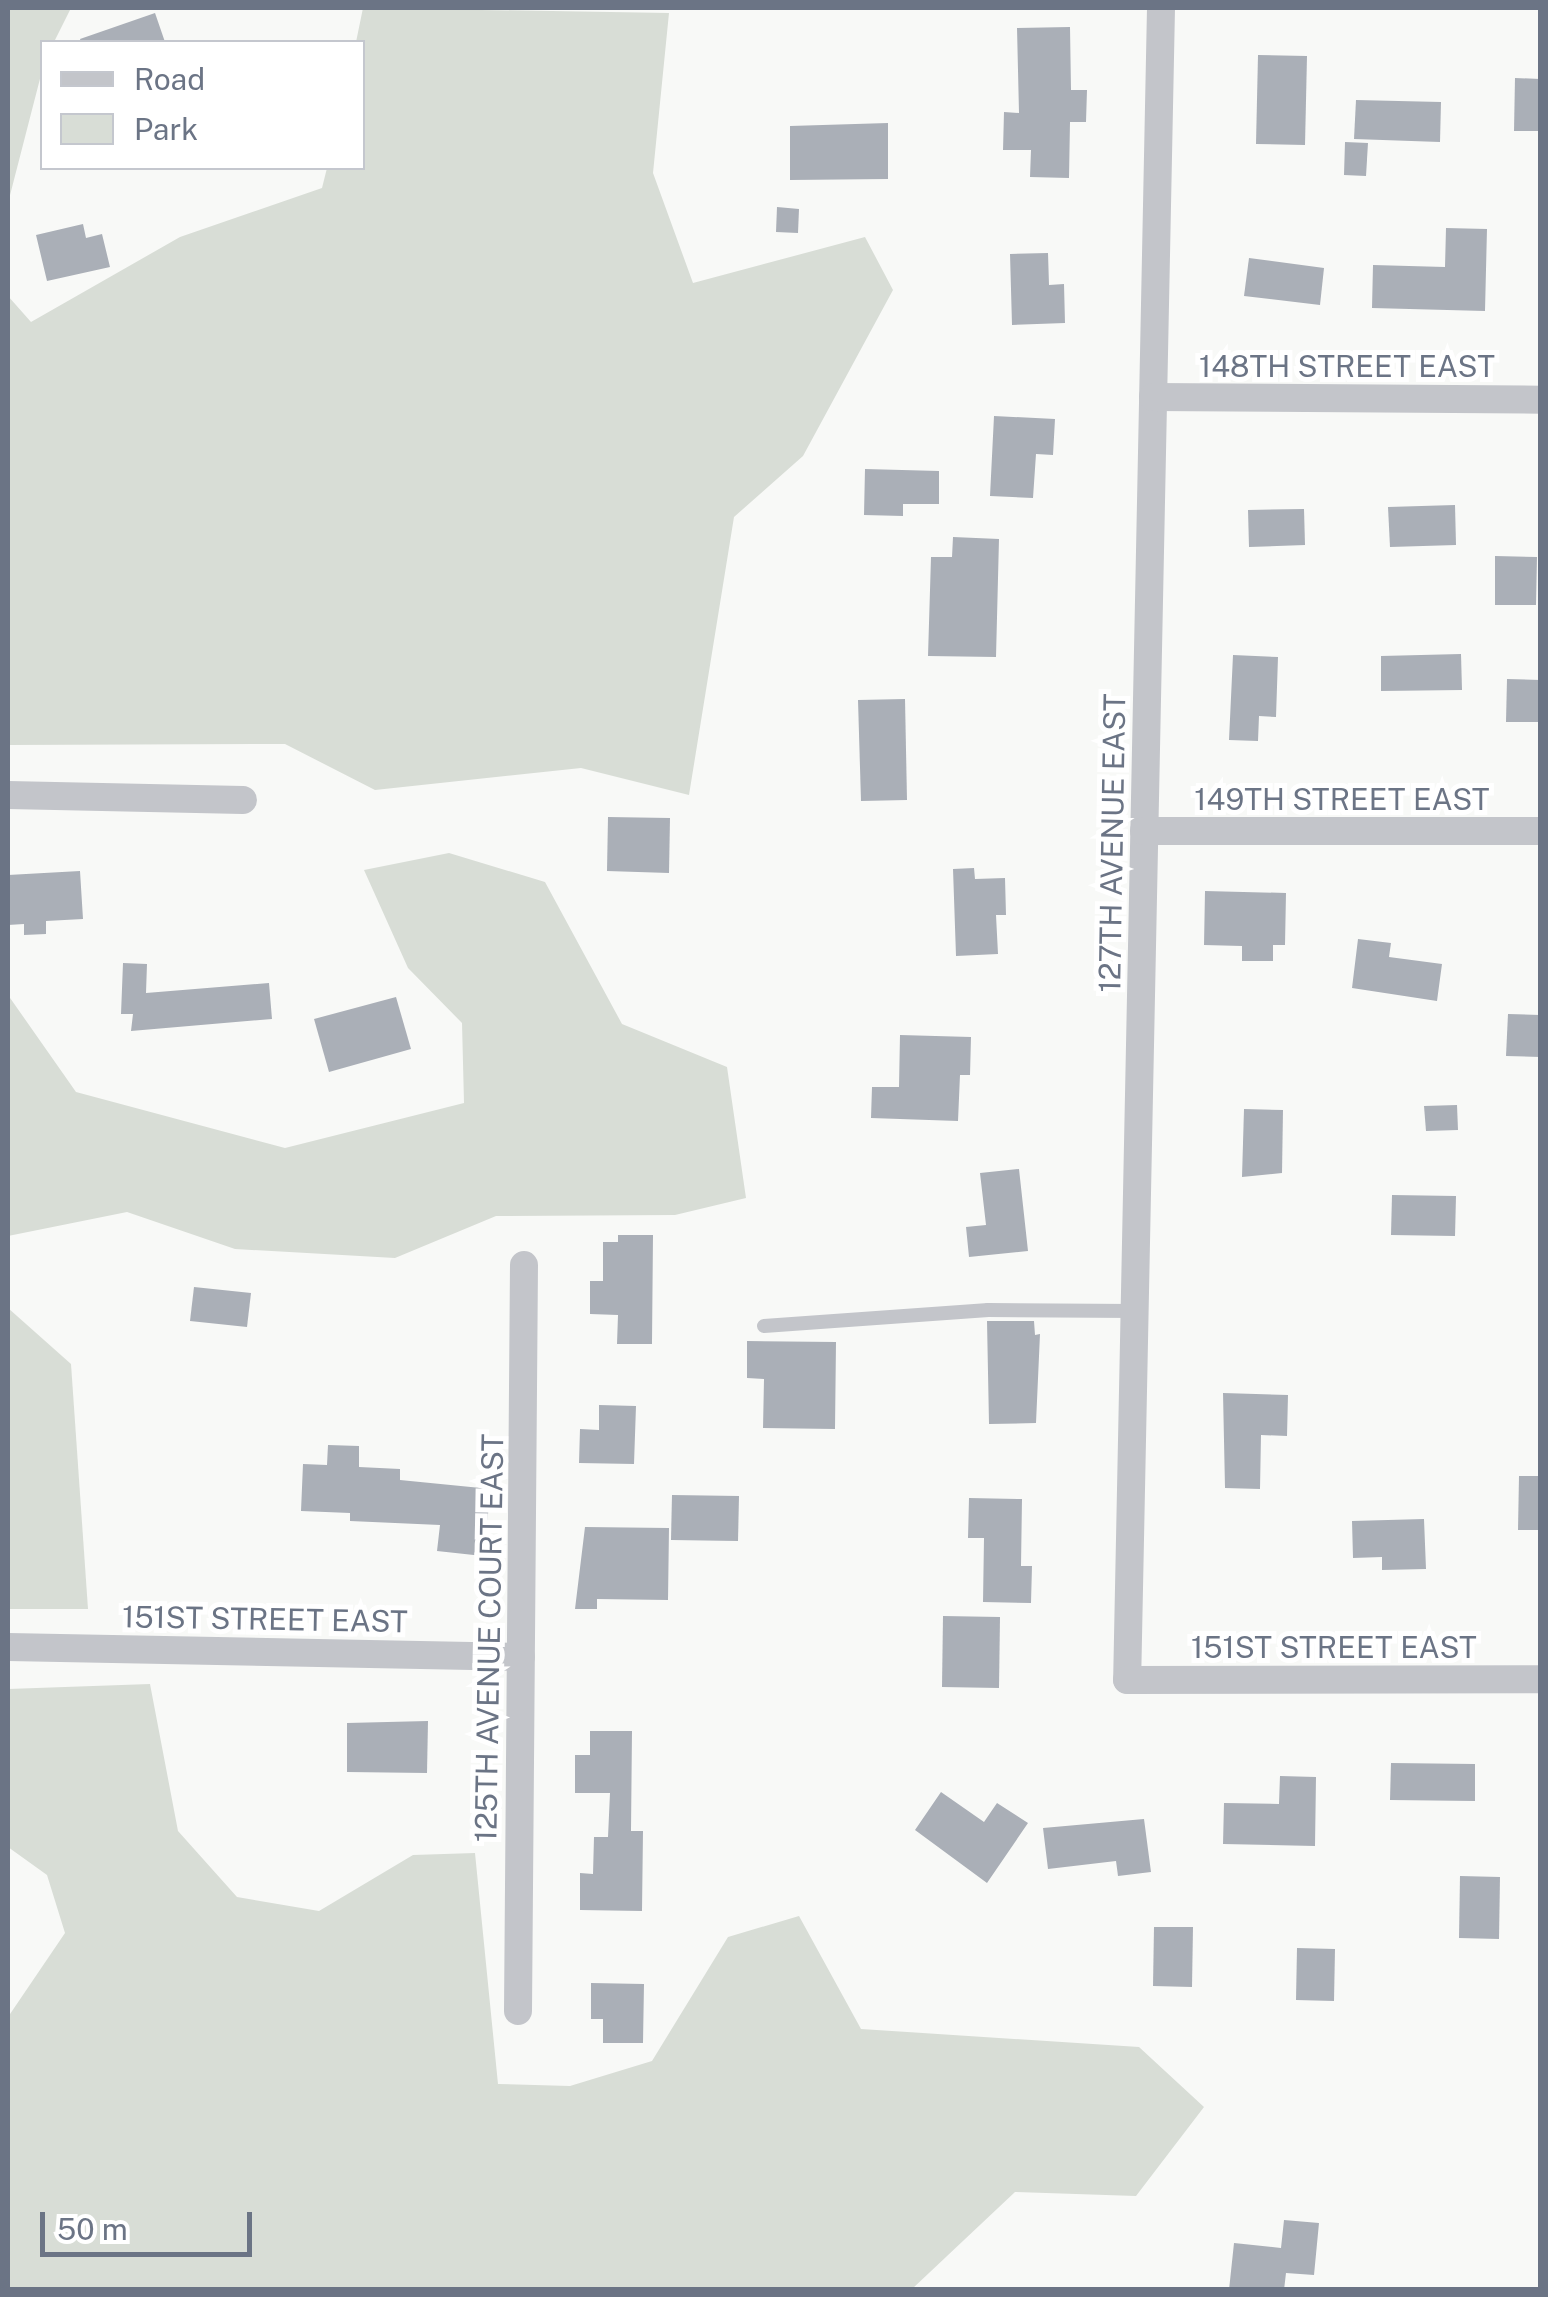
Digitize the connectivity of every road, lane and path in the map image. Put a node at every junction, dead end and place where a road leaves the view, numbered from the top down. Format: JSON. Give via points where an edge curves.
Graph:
{"nodes":[{"id":1,"x":1161,"y":8,"type":"edge"},
{"id":2,"x":1153,"y":397,"type":"junction"},
{"id":3,"x":1540,"y":400,"type":"edge"},
{"id":4,"x":8,"y":795,"type":"edge"},
{"id":5,"x":243,"y":800,"type":"dead end"},
{"id":6,"x":1144,"y":831,"type":"junction"},
{"id":7,"x":1540,"y":831,"type":"edge"},
{"id":8,"x":524,"y":1265,"type":"dead end"},
{"id":9,"x":1134,"y":1311,"type":"junction"},
{"id":10,"x":764,"y":1326,"type":"dead end"},
{"id":11,"x":8,"y":1647,"type":"edge"},
{"id":12,"x":521,"y":1656,"type":"junction"},
{"id":13,"x":1540,"y":1679,"type":"edge"},
{"id":14,"x":1127,"y":1680,"type":"joint"},
{"id":15,"x":518,"y":2011,"type":"dead end"}],
"edges":[{"from":1,"to":2,"type":"street","name":"127TH AVENUE EAST"},
{"from":2,"to":3,"type":"street","name":"148TH STREET EAST"},
{"from":2,"to":6,"type":"street","name":"127TH AVENUE EAST"},
{"from":4,"to":5,"type":"street"},
{"from":6,"to":7,"type":"street","name":"149TH STREET EAST"},
{"from":6,"to":9,"type":"street","name":"127TH AVENUE EAST"},
{"from":8,"to":12,"type":"street","name":"125TH AVENUE COURT EAST"},
{"from":9,"to":10,"type":"lane","via":[[988,1310]]},
{"from":9,"to":14,"type":"street","name":"127TH AVENUE EAST"},
{"from":11,"to":12,"type":"street","name":"151ST STREET EAST"},
{"from":12,"to":15,"type":"street","name":"125TH AVENUE COURT EAST"},
{"from":13,"to":14,"type":"street","name":"151ST STREET EAST"}]}
